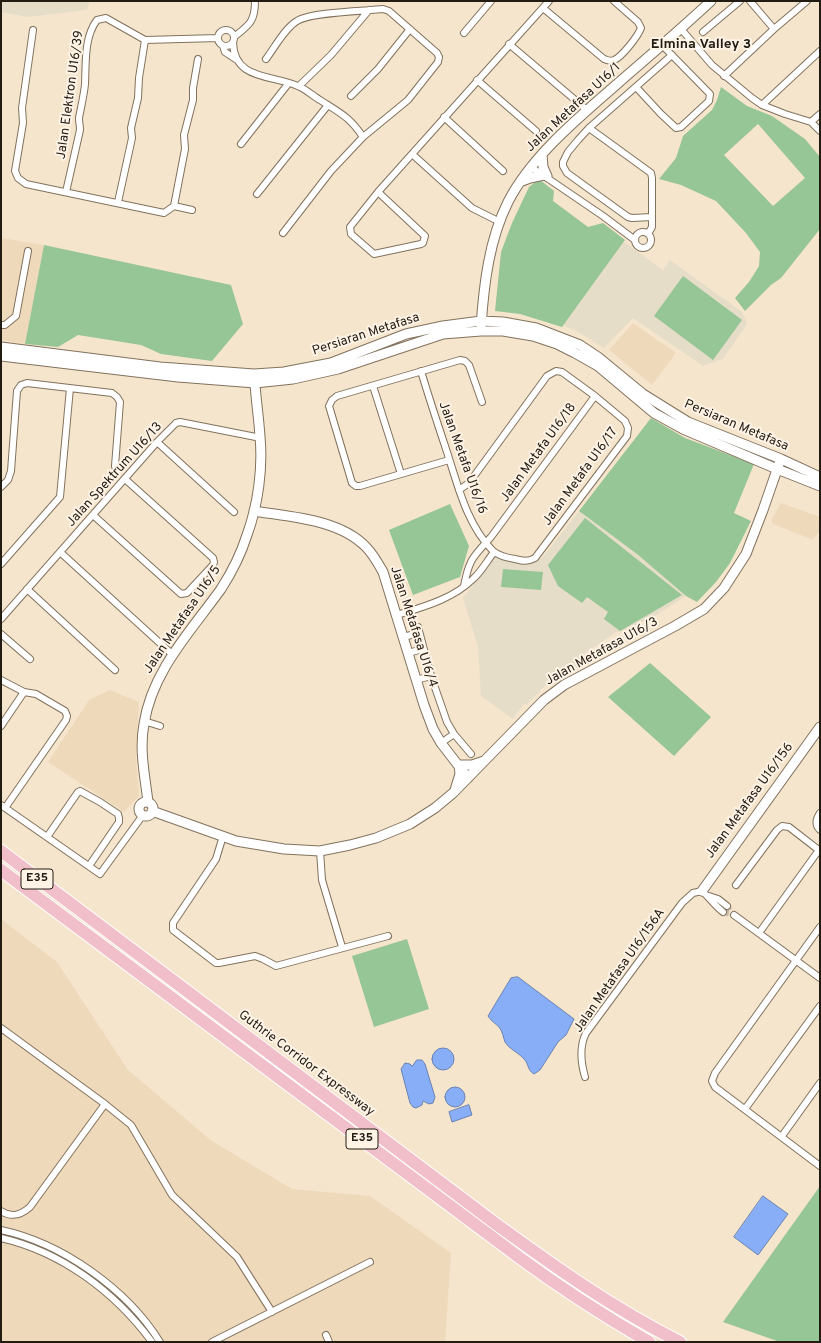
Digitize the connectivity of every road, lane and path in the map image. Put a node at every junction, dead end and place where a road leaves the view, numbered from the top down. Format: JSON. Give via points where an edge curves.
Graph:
{"nodes":[{"id":1,"x":255,"y":1,"type":"edge"},
{"id":2,"x":491,"y":1,"type":"edge"},
{"id":3,"x":549,"y":1,"type":"edge"},
{"id":4,"x":614,"y":1,"type":"edge"},
{"id":5,"x":711,"y":1,"type":"edge"},
{"id":6,"x":740,"y":1,"type":"edge"},
{"id":7,"x":750,"y":1,"type":"edge"},
{"id":8,"x":807,"y":1,"type":"edge"},
{"id":9,"x":543,"y":8,"type":"junction"},
{"id":10,"x":369,"y":10,"type":"junction"},
{"id":11,"x":410,"y":29,"type":"junction"},
{"id":12,"x":681,"y":29,"type":"junction"},
{"id":13,"x":774,"y":29,"type":"junction"},
{"id":14,"x":33,"y":30,"type":"dead end"},
{"id":15,"x":703,"y":32,"type":"dead end"},
{"id":16,"x":464,"y":33,"type":"dead end"},
{"id":17,"x":218,"y":38,"type":"junction"},
{"id":18,"x":233,"y":39,"type":"junction"},
{"id":19,"x":145,"y":40,"type":"junction"},
{"id":20,"x":509,"y":44,"type":"junction"},
{"id":21,"x":662,"y":45,"type":"junction"},
{"id":22,"x":223,"y":46,"type":"junction"},
{"id":23,"x":820,"y":51,"type":"edge"},
{"id":24,"x":672,"y":55,"type":"junction"},
{"id":25,"x":198,"y":59,"type":"dead end"},
{"id":26,"x":266,"y":59,"type":"dead end"},
{"id":27,"x":237,"y":60,"type":"junction"},
{"id":28,"x":724,"y":76,"type":"junction"},
{"id":29,"x":477,"y":80,"type":"junction"},
{"id":30,"x":288,"y":84,"type":"junction"},
{"id":31,"x":299,"y":86,"type":"junction"},
{"id":32,"x":636,"y":87,"type":"junction"},
{"id":33,"x":351,"y":96,"type":"dead end"},
{"id":34,"x":762,"y":104,"type":"junction"},
{"id":35,"x":328,"y":105,"type":"junction"},
{"id":36,"x":587,"y":110,"type":"junction"},
{"id":37,"x":820,"y":114,"type":"edge"},
{"id":38,"x":444,"y":117,"type":"junction"},
{"id":39,"x":811,"y":122,"type":"junction"},
{"id":40,"x":588,"y":128,"type":"junction"},
{"id":41,"x":536,"y":131,"type":"dead end"},
{"id":42,"x":820,"y":131,"type":"edge"},
{"id":43,"x":363,"y":137,"type":"junction"},
{"id":44,"x":241,"y":144,"type":"dead end"},
{"id":45,"x":412,"y":154,"type":"junction"},
{"id":46,"x":542,"y":154,"type":"junction"},
{"id":47,"x":531,"y":167,"type":"junction"},
{"id":48,"x":502,"y":171,"type":"dead end"},
{"id":49,"x":545,"y":175,"type":"junction"},
{"id":50,"x":522,"y":181,"type":"junction"},
{"id":51,"x":66,"y":192,"type":"junction"},
{"id":52,"x":378,"y":192,"type":"junction"},
{"id":53,"x":257,"y":194,"type":"dead end"},
{"id":54,"x":118,"y":202,"type":"junction"},
{"id":55,"x":174,"y":206,"type":"junction"},
{"id":56,"x":192,"y":210,"type":"dead end"},
{"id":57,"x":652,"y":218,"type":"junction"},
{"id":58,"x":500,"y":222,"type":"junction"},
{"id":59,"x":283,"y":233,"type":"dead end"},
{"id":60,"x":648,"y":234,"type":"junction"},
{"id":61,"x":635,"y":240,"type":"junction"},
{"id":62,"x":28,"y":251,"type":"dead end"},
{"id":63,"x":481,"y":321,"type":"junction"},
{"id":64,"x":1,"y":325,"type":"edge"},
{"id":65,"x":481,"y":331,"type":"junction"},
{"id":66,"x":1,"y":347,"type":"edge"},
{"id":67,"x":1,"y":356,"type":"edge"},
{"id":68,"x":421,"y":371,"type":"junction"},
{"id":69,"x":242,"y":373,"type":"junction"},
{"id":70,"x":238,"y":382,"type":"junction"},
{"id":71,"x":266,"y":382,"type":"junction"},
{"id":72,"x":254,"y":383,"type":"junction"},
{"id":73,"x":373,"y":386,"type":"junction"},
{"id":74,"x":70,"y":388,"type":"junction"},
{"id":75,"x":255,"y":396,"type":"junction"},
{"id":76,"x":595,"y":396,"type":"junction"},
{"id":77,"x":482,"y":402,"type":"dead end"},
{"id":78,"x":260,"y":438,"type":"junction"},
{"id":79,"x":157,"y":442,"type":"junction"},
{"id":80,"x":781,"y":459,"type":"junction"},
{"id":81,"x":449,"y":460,"type":"junction"},
{"id":82,"x":114,"y":466,"type":"dead end"},
{"id":83,"x":777,"y":469,"type":"junction"},
{"id":84,"x":401,"y":474,"type":"junction"},
{"id":85,"x":820,"y":477,"type":"edge"},
{"id":86,"x":125,"y":479,"type":"junction"},
{"id":87,"x":820,"y":486,"type":"edge"},
{"id":88,"x":1,"y":487,"type":"edge"},
{"id":89,"x":459,"y":490,"type":"junction"},
{"id":90,"x":254,"y":511,"type":"junction"},
{"id":91,"x":234,"y":512,"type":"dead end"},
{"id":92,"x":93,"y":515,"type":"junction"},
{"id":93,"x":486,"y":542,"type":"junction"},
{"id":94,"x":60,"y":552,"type":"junction"},
{"id":95,"x":494,"y":552,"type":"junction"},
{"id":96,"x":473,"y":556,"type":"junction"},
{"id":97,"x":4,"y":557,"type":"edge"},
{"id":98,"x":1,"y":564,"type":"edge"},
{"id":99,"x":484,"y":564,"type":"junction"},
{"id":100,"x":464,"y":586,"type":"junction"},
{"id":101,"x":27,"y":589,"type":"junction"},
{"id":102,"x":397,"y":615,"type":"junction"},
{"id":103,"x":1,"y":618,"type":"edge"},
{"id":104,"x":1,"y":634,"type":"edge"},
{"id":105,"x":403,"y":637,"type":"junction"},
{"id":106,"x":423,"y":649,"type":"junction"},
{"id":107,"x":408,"y":653,"type":"junction"},
{"id":108,"x":173,"y":655,"type":"junction"},
{"id":109,"x":30,"y":660,"type":"dead end"},
{"id":110,"x":115,"y":670,"type":"dead end"},
{"id":111,"x":431,"y":676,"type":"junction"},
{"id":112,"x":1,"y":680,"type":"edge"},
{"id":113,"x":416,"y":680,"type":"junction"},
{"id":114,"x":24,"y":692,"type":"junction"},
{"id":115,"x":144,"y":721,"type":"junction"},
{"id":116,"x":1,"y":726,"type":"edge"},
{"id":117,"x":160,"y":726,"type":"dead end"},
{"id":118,"x":820,"y":727,"type":"edge"},
{"id":119,"x":454,"y":734,"type":"junction"},
{"id":120,"x":441,"y":743,"type":"junction"},
{"id":121,"x":471,"y":754,"type":"dead end"},
{"id":122,"x":484,"y":761,"type":"junction"},
{"id":123,"x":458,"y":765,"type":"junction"},
{"id":124,"x":468,"y":778,"type":"junction"},
{"id":125,"x":455,"y":791,"type":"junction"},
{"id":126,"x":148,"y":802,"type":"junction"},
{"id":127,"x":3,"y":806,"type":"edge"},
{"id":128,"x":152,"y":811,"type":"junction"},
{"id":129,"x":820,"y":813,"type":"edge"},
{"id":130,"x":143,"y":815,"type":"junction"},
{"id":131,"x":820,"y":830,"type":"edge"},
{"id":132,"x":223,"y":836,"type":"junction"},
{"id":133,"x":47,"y":837,"type":"junction"},
{"id":134,"x":819,"y":850,"type":"edge"},
{"id":135,"x":1,"y":851,"type":"edge"},
{"id":136,"x":320,"y":851,"type":"junction"},
{"id":137,"x":89,"y":866,"type":"junction"},
{"id":138,"x":1,"y":870,"type":"edge"},
{"id":139,"x":736,"y":885,"type":"dead end"},
{"id":140,"x":705,"y":894,"type":"junction"},
{"id":141,"x":728,"y":906,"type":"dead end"},
{"id":142,"x":723,"y":912,"type":"dead end"},
{"id":143,"x":734,"y":915,"type":"dead end"},
{"id":144,"x":820,"y":927,"type":"edge"},
{"id":145,"x":759,"y":933,"type":"junction"},
{"id":146,"x":388,"y":936,"type":"dead end"},
{"id":147,"x":342,"y":947,"type":"junction"},
{"id":148,"x":796,"y":961,"type":"junction"},
{"id":149,"x":820,"y":978,"type":"edge"},
{"id":150,"x":820,"y":1006,"type":"edge"},
{"id":151,"x":1,"y":1028,"type":"edge"},
{"id":152,"x":585,"y":1077,"type":"dead end"},
{"id":153,"x":820,"y":1083,"type":"edge"},
{"id":154,"x":105,"y":1104,"type":"junction"},
{"id":155,"x":745,"y":1109,"type":"junction"},
{"id":156,"x":782,"y":1136,"type":"junction"},
{"id":157,"x":819,"y":1163,"type":"edge"},
{"id":158,"x":1,"y":1211,"type":"edge"},
{"id":159,"x":1,"y":1230,"type":"edge"},
{"id":160,"x":1,"y":1238,"type":"edge"},
{"id":161,"x":370,"y":1262,"type":"dead end"},
{"id":162,"x":272,"y":1312,"type":"junction"},
{"id":163,"x":326,"y":1335,"type":"dead end"},
{"id":164,"x":152,"y":1342,"type":"edge"},
{"id":165,"x":160,"y":1342,"type":"edge"},
{"id":166,"x":212,"y":1342,"type":"edge"},
{"id":167,"x":329,"y":1342,"type":"edge"},
{"id":168,"x":649,"y":1342,"type":"edge"},
{"id":169,"x":680,"y":1342,"type":"edge"}],
"edges":[{"from":1,"to":18,"type":"street","via":[[254,19]]},
{"from":2,"to":16,"type":"street"},
{"from":3,"to":9,"type":"street"},
{"from":4,"to":9,"type":"street","via":[[638,22],[641,28],[615,60],[610,61],[604,59]]},
{"from":5,"to":12,"type":"street","name":"Jalan Metafasa U16/1"},
{"from":6,"to":15,"type":"street"},
{"from":7,"to":13,"type":"street"},
{"from":8,"to":13,"type":"street"},
{"from":9,"to":20,"type":"street"},
{"from":10,"to":11,"type":"street","via":[[389,11]]},
{"from":10,"to":26,"type":"street","via":[[302,18],[291,26]]},
{"from":10,"to":31,"type":"street","via":[[331,55]]},
{"from":11,"to":33,"type":"street"},
{"from":11,"to":43,"type":"street","via":[[437,53],[438,62],[408,100]]},
{"from":12,"to":21,"type":"street","name":"Jalan Metafasa U16/1"},
{"from":12,"to":28,"type":"street"},
{"from":13,"to":28,"type":"street"},
{"from":14,"to":51,"type":"street","via":[[15,171],[18,178],[26,184]]},
{"from":17,"to":18,"type":"street","via":[[224,30],[231,32]]},
{"from":17,"to":19,"type":"street"},
{"from":17,"to":22,"type":"street"},
{"from":18,"to":22,"type":"street","via":[[230,45]]},
{"from":18,"to":27,"type":"street","via":[[233,51]]},
{"from":19,"to":51,"type":"street","name":"Jalan Elektron U16/39","via":[[106,18],[97,20],[92,26],[84,72],[80,127]]},
{"from":19,"to":54,"type":"street","via":[[138,98],[131,128],[132,138]]},
{"from":20,"to":29,"type":"street"},
{"from":20,"to":36,"type":"street"},
{"from":21,"to":24,"type":"street"},
{"from":21,"to":36,"type":"street","name":"Jalan Metafasa U16/1"},
{"from":22,"to":27,"type":"street","via":[[225,52]]},
{"from":23,"to":34,"type":"street"},
{"from":24,"to":32,"type":"street"},
{"from":24,"to":32,"type":"street","via":[[710,94],[708,103],[681,127],[676,128]]},
{"from":25,"to":55,"type":"street"},
{"from":27,"to":30,"type":"street","via":[[249,72]]},
{"from":28,"to":34,"type":"street"},
{"from":29,"to":38,"type":"street"},
{"from":29,"to":41,"type":"street"},
{"from":30,"to":31,"type":"street"},
{"from":30,"to":44,"type":"street"},
{"from":31,"to":35,"type":"street"},
{"from":32,"to":40,"type":"street"},
{"from":34,"to":39,"type":"street"},
{"from":35,"to":43,"type":"street","via":[[346,116]]},
{"from":35,"to":53,"type":"street"},
{"from":36,"to":46,"type":"street","name":"Jalan Metafasa U16/1"},
{"from":37,"to":39,"type":"street"},
{"from":38,"to":45,"type":"street"},
{"from":38,"to":48,"type":"street"},
{"from":39,"to":42,"type":"street"},
{"from":40,"to":57,"type":"street","via":[[651,173]]},
{"from":40,"to":57,"type":"street","via":[[565,157],[565,170],[628,217]]},
{"from":43,"to":59,"type":"street","via":[[330,171]]},
{"from":45,"to":52,"type":"street"},
{"from":45,"to":58,"type":"street","via":[[472,208]]},
{"from":46,"to":47,"type":"street","name":"Jalan Metafasa U16/1"},
{"from":46,"to":49,"type":"street"},
{"from":47,"to":49,"type":"street"},
{"from":47,"to":50,"type":"street","name":"Jalan Metafasa U16/1"},
{"from":49,"to":50,"type":"street"},
{"from":49,"to":61,"type":"street"},
{"from":50,"to":58,"type":"street","name":"Jalan Metafasa U16/1"},
{"from":51,"to":54,"type":"street"},
{"from":52,"to":52,"type":"street","via":[[350,227],[351,234],[374,254],[423,243],[425,236]]},
{"from":54,"to":55,"type":"street","via":[[164,212]]},
{"from":55,"to":56,"type":"street"},
{"from":57,"to":60,"type":"street","via":[[652,227]]},
{"from":58,"to":63,"type":"street","name":"Jalan Metafasa U16/1","via":[[487,265]]},
{"from":60,"to":61,"type":"street","via":[[641,232]]},
{"from":60,"to":61,"type":"street","via":[[651,242],[647,248],[640,248]]},
{"from":62,"to":64,"type":"street","via":[[16,316],[5,325]]},
{"from":63,"to":65,"type":"street","name":"Jalan Metafasa U16/1"},
{"from":63,"to":69,"type":"street","name":"Persiaran Metafasa","via":[[406,334],[331,363],[284,372]]},
{"from":63,"to":80,"type":"street","name":"Persiaran Metafasa","via":[[536,328],[580,345],[643,394],[688,422]]},
{"from":65,"to":71,"type":"street","name":"Persiaran Metafasa","via":[[443,334],[338,369]]},
{"from":65,"to":83,"type":"street","name":"Persiaran Metafasa","via":[[503,331],[533,336],[575,352],[598,366],[654,413],[683,429]]},
{"from":66,"to":69,"type":"street","name":"Persiaran Metafasa","via":[[160,367]]},
{"from":67,"to":70,"type":"street","name":"Persiaran Metafasa"},
{"from":68,"to":73,"type":"street"},
{"from":68,"to":77,"type":"street","via":[[460,360],[465,361],[469,365]]},
{"from":68,"to":81,"type":"street","name":"Jalan Metafa U16/16"},
{"from":69,"to":72,"type":"street","via":[[252,378]]},
{"from":70,"to":72,"type":"street","name":"Persiaran Metafasa"},
{"from":70,"to":75,"type":"street"},
{"from":71,"to":72,"type":"street","name":"Persiaran Metafasa"},
{"from":71,"to":75,"type":"street"},
{"from":72,"to":75,"type":"street","name":"Jalan Metafasa U16/5"},
{"from":73,"to":84,"type":"street"},
{"from":73,"to":84,"type":"street","via":[[337,396],[329,406],[352,483],[360,486]]},
{"from":74,"to":82,"type":"street","via":[[112,393],[120,402]]},
{"from":74,"to":88,"type":"street","via":[[27,383],[21,385],[17,391],[11,471]]},
{"from":74,"to":97,"type":"street","via":[[60,497]]},
{"from":75,"to":78,"type":"street","name":"Jalan Metafasa U16/5"},
{"from":76,"to":89,"type":"street","name":"Jalan Metafa U16/17","via":[[562,372],[556,371],[548,376],[469,483]]},
{"from":76,"to":93,"type":"street","name":"Jalan Metafa U16/18"},
{"from":76,"to":95,"type":"street","name":"Jalan Metafa U16/17","via":[[625,421],[628,428],[627,436],[536,558],[523,561]]},
{"from":78,"to":79,"type":"street","name":"Jalan Spektrum U16/13","via":[[180,422]]},
{"from":78,"to":90,"type":"street","name":"Jalan Metafasa U16/5","via":[[261,476]]},
{"from":79,"to":86,"type":"street","name":"Jalan Spektrum U16/13"},
{"from":79,"to":91,"type":"street"},
{"from":80,"to":83,"type":"street","name":"Jalan Metafasa U16/3"},
{"from":80,"to":85,"type":"street","name":"Persiaran Metafasa"},
{"from":81,"to":84,"type":"street"},
{"from":81,"to":89,"type":"street","name":"Jalan Metafa U16/16"},
{"from":83,"to":87,"type":"street","name":"Persiaran Metafasa"},
{"from":83,"to":122,"type":"street","name":"Jalan Metafasa U16/3","via":[[746,554],[724,588],[704,609],[564,685],[544,700]]},
{"from":86,"to":92,"type":"street","name":"Jalan Spektrum U16/13"},
{"from":86,"to":92,"type":"street","via":[[212,558],[214,562],[200,579],[187,593],[181,594]]},
{"from":89,"to":93,"type":"street","name":"Jalan Metafa U16/16","via":[[477,530]]},
{"from":90,"to":102,"type":"street","name":"Jalan Metafasa U16/4","via":[[334,526],[352,535],[365,546],[383,572]]},
{"from":90,"to":108,"type":"street","name":"Jalan Metafasa U16/5","via":[[248,534],[222,588]]},
{"from":92,"to":94,"type":"street","name":"Jalan Spektrum U16/13"},
{"from":93,"to":95,"type":"street","name":"Jalan Metafa U16/16"},
{"from":93,"to":96,"type":"street","name":"Jalan Metafa U16/18"},
{"from":94,"to":101,"type":"street","name":"Jalan Spektrum U16/13"},
{"from":94,"to":108,"type":"street"},
{"from":95,"to":99,"type":"street"},
{"from":96,"to":99,"type":"street"},
{"from":96,"to":100,"type":"street"},
{"from":97,"to":98,"type":"street"},
{"from":99,"to":100,"type":"street","via":[[474,579]]},
{"from":100,"to":102,"type":"street","via":[[432,604]]},
{"from":101,"to":103,"type":"street","name":"Jalan Spektrum U16/13"},
{"from":101,"to":110,"type":"street"},
{"from":102,"to":105,"type":"street","name":"Jalan Metafasa U16/4"},
{"from":104,"to":109,"type":"street"},
{"from":105,"to":106,"type":"street","name":"Jalan Metafasa U16/4","via":[[418,630]]},
{"from":105,"to":107,"type":"street","name":"Jalan Metafasa U16/4"},
{"from":106,"to":107,"type":"street"},
{"from":106,"to":111,"type":"street","name":"Jalan Metafasa U16/4"},
{"from":107,"to":113,"type":"street","name":"Jalan Metafasa U16/4"},
{"from":108,"to":115,"type":"street","name":"Jalan Metafasa U16/5","via":[[150,697]]},
{"from":111,"to":113,"type":"street"},
{"from":111,"to":119,"type":"street","name":"Jalan Metafasa U16/4","via":[[447,722]]},
{"from":112,"to":114,"type":"street"},
{"from":113,"to":120,"type":"street","name":"Jalan Metafasa U16/4","via":[[433,729]]},
{"from":114,"to":116,"type":"street"},
{"from":114,"to":127,"type":"street","via":[[36,694],[65,712],[67,716]]},
{"from":115,"to":117,"type":"street"},
{"from":115,"to":126,"type":"street","name":"Jalan Metafasa U16/5","via":[[141,747]]},
{"from":118,"to":140,"type":"street","name":"Jalan Metafasa U16/156"},
{"from":119,"to":120,"type":"street"},
{"from":119,"to":121,"type":"street","name":"Jalan Metafasa U16/4"},
{"from":120,"to":123,"type":"street","name":"Jalan Metafasa U16/4"},
{"from":122,"to":123,"type":"street","via":[[472,765]]},
{"from":122,"to":124,"type":"street","name":"Jalan Metafasa U16/3"},
{"from":123,"to":124,"type":"street","name":"Jalan Metafasa U16/4"},
{"from":123,"to":125,"type":"street","via":[[460,774]]},
{"from":124,"to":125,"type":"street","name":"Jalan Metafasa U16/3"},
{"from":125,"to":136,"type":"street","name":"Jalan Metafasa U16/3","via":[[410,824],[376,838]]},
{"from":126,"to":128,"type":"street","via":[[152,805]]},
{"from":126,"to":130,"type":"street","via":[[143,802],[139,806],[139,812]]},
{"from":127,"to":133,"type":"street"},
{"from":128,"to":130,"type":"street","via":[[149,815]]},
{"from":128,"to":132,"type":"street","name":"Jalan Metafasa U16/3"},
{"from":129,"to":131,"type":"street","via":[[816,820]]},
{"from":130,"to":137,"type":"street","via":[[100,874]]},
{"from":132,"to":136,"type":"street","name":"Jalan Metafasa U16/3","via":[[236,841],[284,849]]},
{"from":132,"to":147,"type":"street","via":[[216,859],[173,923],[173,930],[219,964],[257,956],[276,966]]},
{"from":133,"to":137,"type":"street"},
{"from":133,"to":137,"type":"street","via":[[78,792],[83,792],[118,814],[118,822]]},
{"from":134,"to":139,"type":"street","via":[[789,828],[782,826],[776,830]]},
{"from":134,"to":145,"type":"street"},
{"from":135,"to":169,"type":"highway","name":"Guthrie Corridor Expressway","number":"E35","via":[[552,1265],[607,1302]]},
{"from":136,"to":147,"type":"street","via":[[322,880]]},
{"from":138,"to":168,"type":"highway","name":"Guthrie Corridor Expressway","number":"E35","via":[[557,1285]]},
{"from":140,"to":141,"type":"street"},
{"from":140,"to":142,"type":"street"},
{"from":140,"to":152,"type":"street","name":"Jalan Metafasa U16/156A","via":[[693,893],[682,903],[586,1034],[582,1050]]},
{"from":143,"to":145,"type":"street"},
{"from":144,"to":148,"type":"street"},
{"from":145,"to":148,"type":"street"},
{"from":146,"to":147,"type":"street"},
{"from":148,"to":149,"type":"street"},
{"from":148,"to":155,"type":"street","via":[[712,1080],[715,1086]]},
{"from":150,"to":155,"type":"street"},
{"from":151,"to":154,"type":"street"},
{"from":153,"to":156,"type":"street"},
{"from":154,"to":158,"type":"street","via":[[30,1207],[18,1215]]},
{"from":154,"to":162,"type":"street","via":[[131,1125],[176,1200],[237,1257]]},
{"from":155,"to":156,"type":"street"},
{"from":156,"to":157,"type":"street"},
{"from":159,"to":165,"type":"street","via":[[45,1245],[100,1277],[148,1323]]},
{"from":160,"to":164,"type":"street","via":[[41,1251],[77,1271],[127,1311]]},
{"from":161,"to":162,"type":"street"},
{"from":162,"to":166,"type":"street"},
{"from":163,"to":167,"type":"street"}]}
